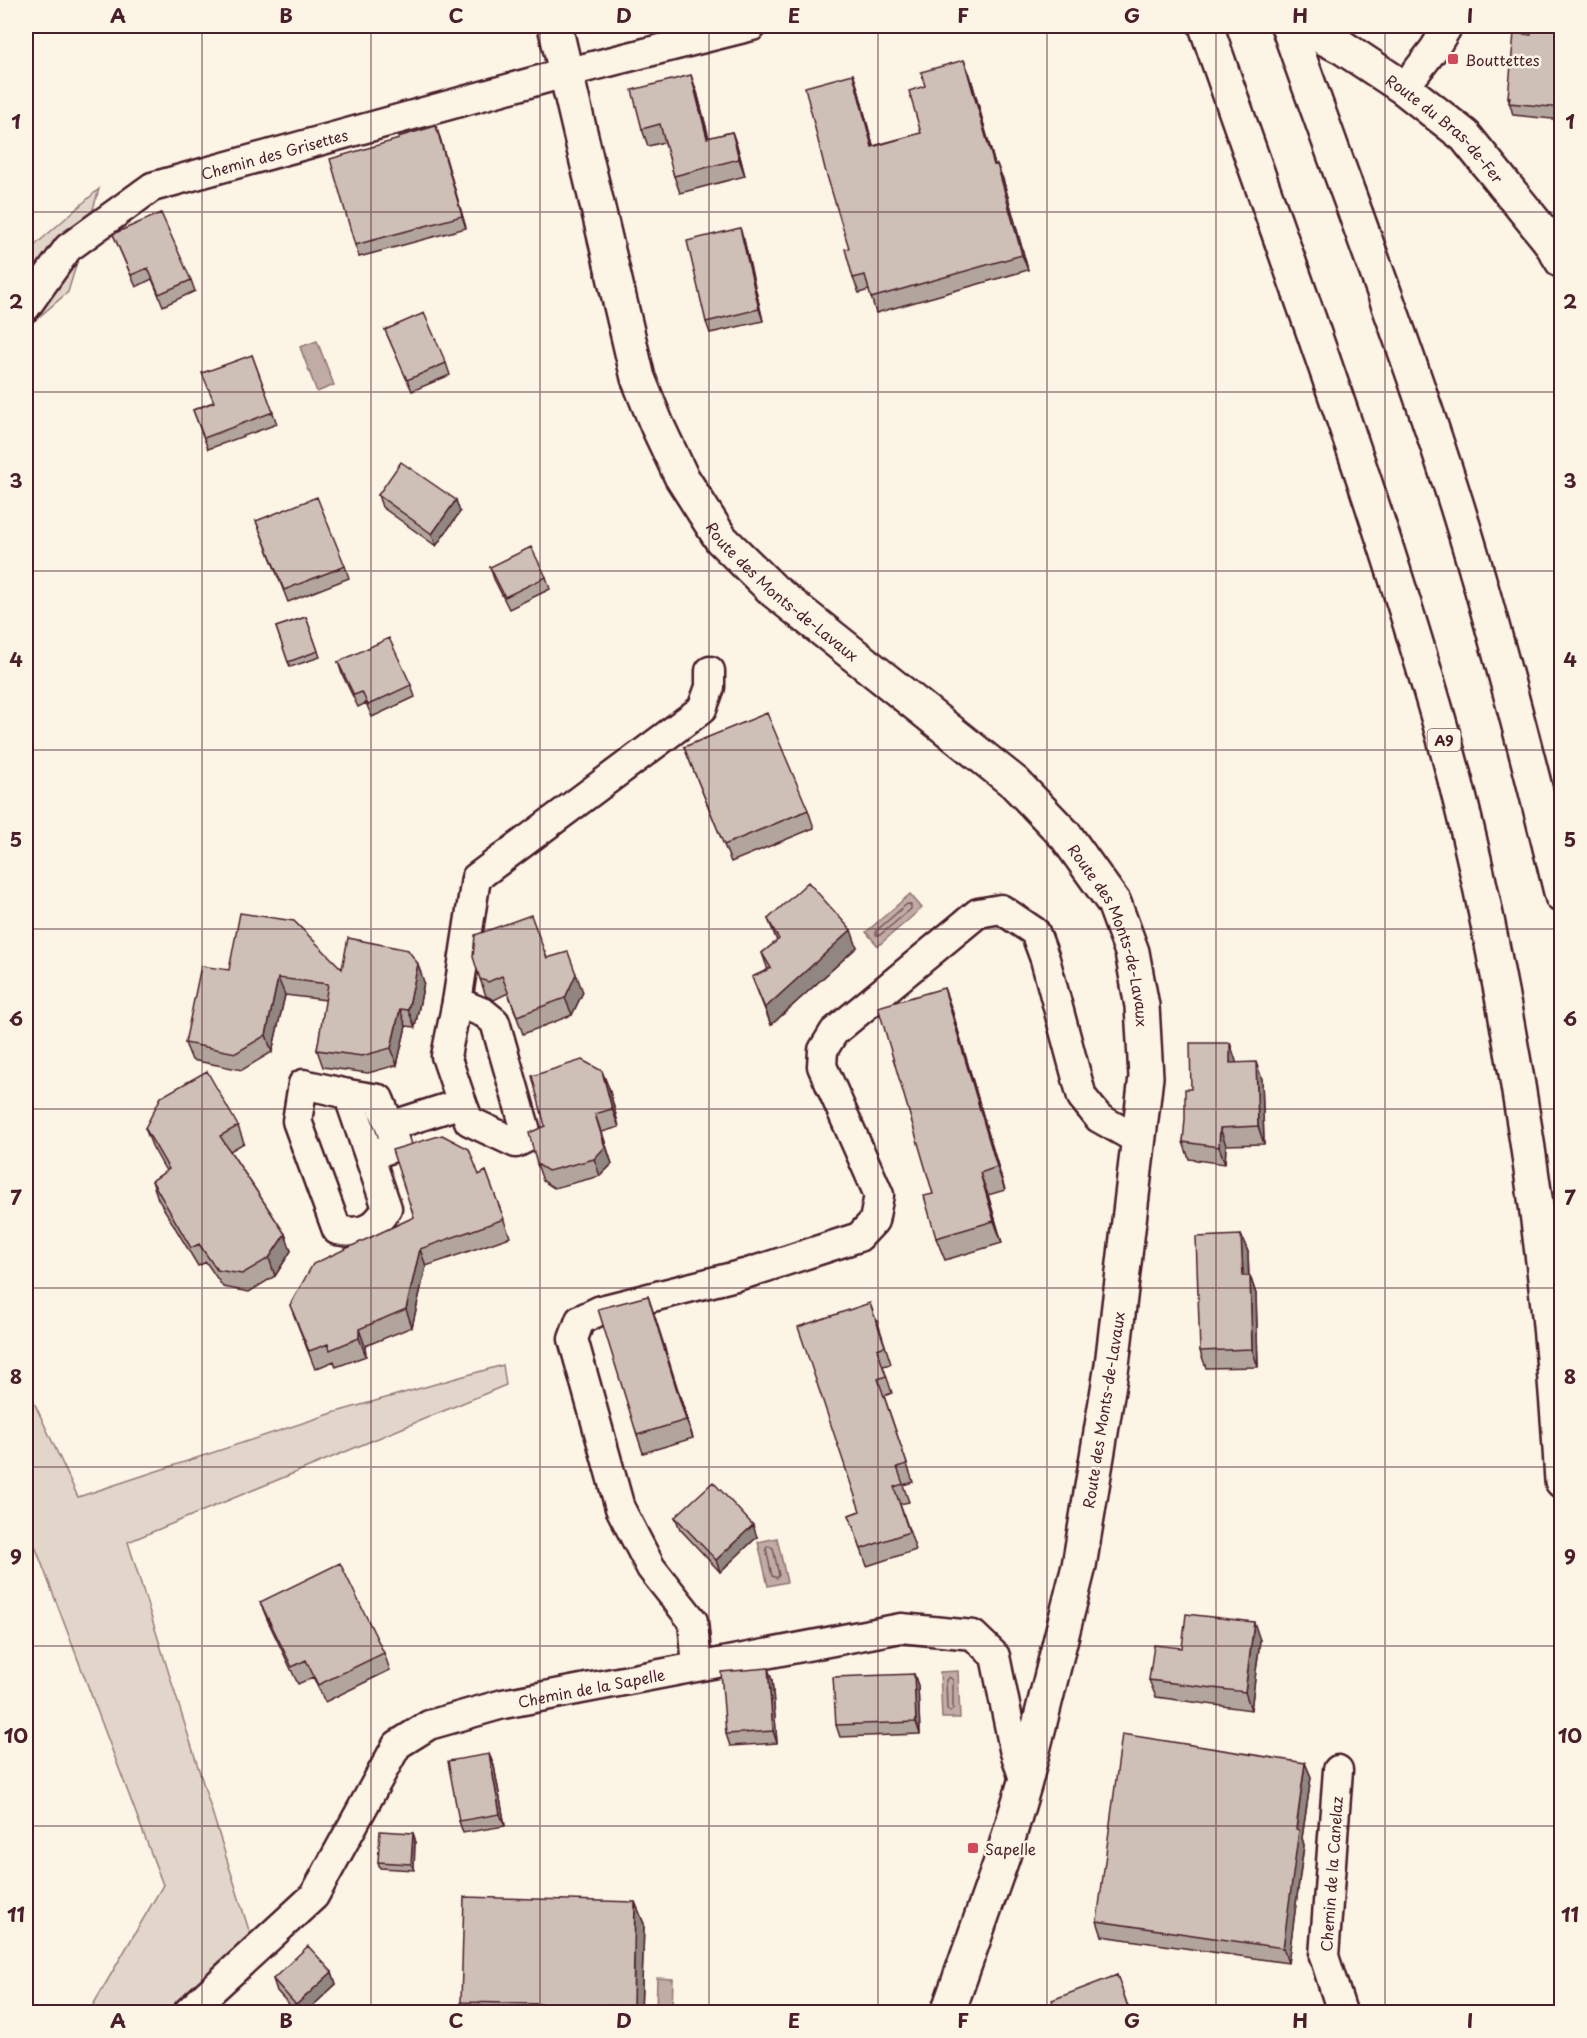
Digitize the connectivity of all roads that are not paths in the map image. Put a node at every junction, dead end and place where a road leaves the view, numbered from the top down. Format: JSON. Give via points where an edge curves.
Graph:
{"nodes":[{"id":1,"x":555,"y":26,"type":"edge"},
{"id":2,"x":752,"y":26,"type":"edge"},
{"id":3,"x":1206,"y":26,"type":"edge"},
{"id":4,"x":1288,"y":26,"type":"edge"},
{"id":5,"x":1301,"y":26,"type":"edge"},
{"id":6,"x":1448,"y":26,"type":"edge"},
{"id":7,"x":566,"y":73,"type":"junction"},
{"id":8,"x":1404,"y":88,"type":"junction"},
{"id":9,"x":1562,"y":261,"type":"edge"},
{"id":10,"x":26,"y":307,"type":"edge"},
{"id":11,"x":710,"y":671,"type":"dead end"},
{"id":12,"x":1562,"y":896,"type":"edge"},
{"id":13,"x":457,"y":1002,"type":"junction"},
{"id":14,"x":348,"y":1094,"type":"junction"},
{"id":15,"x":462,"y":1103,"type":"junction"},
{"id":16,"x":390,"y":1126,"type":"junction"},
{"id":17,"x":1138,"y":1140,"type":"junction"},
{"id":18,"x":370,"y":1156,"type":"junction"},
{"id":19,"x":1562,"y":1481,"type":"edge"},
{"id":20,"x":697,"y":1666,"type":"junction"},
{"id":21,"x":1338,"y":1770,"type":"dead end"},
{"id":22,"x":1025,"y":1782,"type":"junction"},
{"id":23,"x":188,"y":2013,"type":"edge"},
{"id":24,"x":948,"y":2013,"type":"edge"},
{"id":25,"x":1342,"y":2013,"type":"edge"}],
"edges":[{"from":1,"to":7,"type":"main road","name":"Route des Monts-de-Lavaux"},
{"from":2,"to":7,"type":"street","name":"Chemin des Grisettes"},
{"from":3,"to":19,"type":"main road","number":"A9","via":[[1385,542],[1438,716],[1465,823],[1488,921],[1523,1113],[1546,1282]]},
{"from":4,"to":12,"type":"main road","via":[[1456,505],[1502,657]]},
{"from":5,"to":8,"type":"main road","name":"Route du Bras-de-Fer","via":[[1342,47]]},
{"from":6,"to":8,"type":"street"},
{"from":7,"to":10,"type":"street","name":"Chemin des Grisettes","via":[[152,187],[68,248]]},
{"from":7,"to":17,"type":"main road","name":"Route des Monts-de-Lavaux","via":[[638,378],[681,476],[721,539],[774,591],[1015,783],[1066,836],[1114,903],[1132,952],[1142,1006],[1146,1077]]},
{"from":8,"to":9,"type":"main road","name":"Route du Bras-de-Fer","via":[[1465,136]]},
{"from":11,"to":13,"type":"street","via":[[710,687],[702,710],[476,878]]},
{"from":13,"to":15,"type":"street","via":[[446,1056]]},
{"from":13,"to":15,"type":"street","via":[[495,1022],[526,1131],[524,1139],[516,1143],[469,1121]]},
{"from":14,"to":16,"type":"street","via":[[379,1099]]},
{"from":14,"to":18,"type":"street"},
{"from":14,"to":18,"type":"street","via":[[303,1084],[297,1121],[337,1230],[355,1233],[377,1224],[387,1208]]},
{"from":15,"to":16,"type":"street"},
{"from":16,"to":18,"type":"street","via":[[396,1146]]},
{"from":17,"to":20,"type":"street","via":[[1099,1118],[1082,1097],[1035,932],[1001,909],[978,914],[834,1032],[823,1050],[822,1066],[879,1195],[874,1221],[859,1237],[748,1273],[601,1310],[580,1320],[573,1339],[620,1508],[651,1568],[693,1621]]},
{"from":17,"to":22,"type":"main road","name":"Route des Monts-de-Lavaux","via":[[1112,1365],[1078,1566]]},
{"from":20,"to":22,"type":"street","name":"Chemin de la Sapelle","via":[[901,1628],[973,1635],[995,1656],[1014,1749]]},
{"from":20,"to":23,"type":"street","name":"Chemin de la Sapelle","via":[[503,1704],[429,1725],[397,1745],[314,1896]]},
{"from":21,"to":25,"type":"street","name":"Chemin de la Canelaz","via":[[1324,1956]]},
{"from":22,"to":24,"type":"main road","name":"Route des Monts-de-Lavaux"}]}
